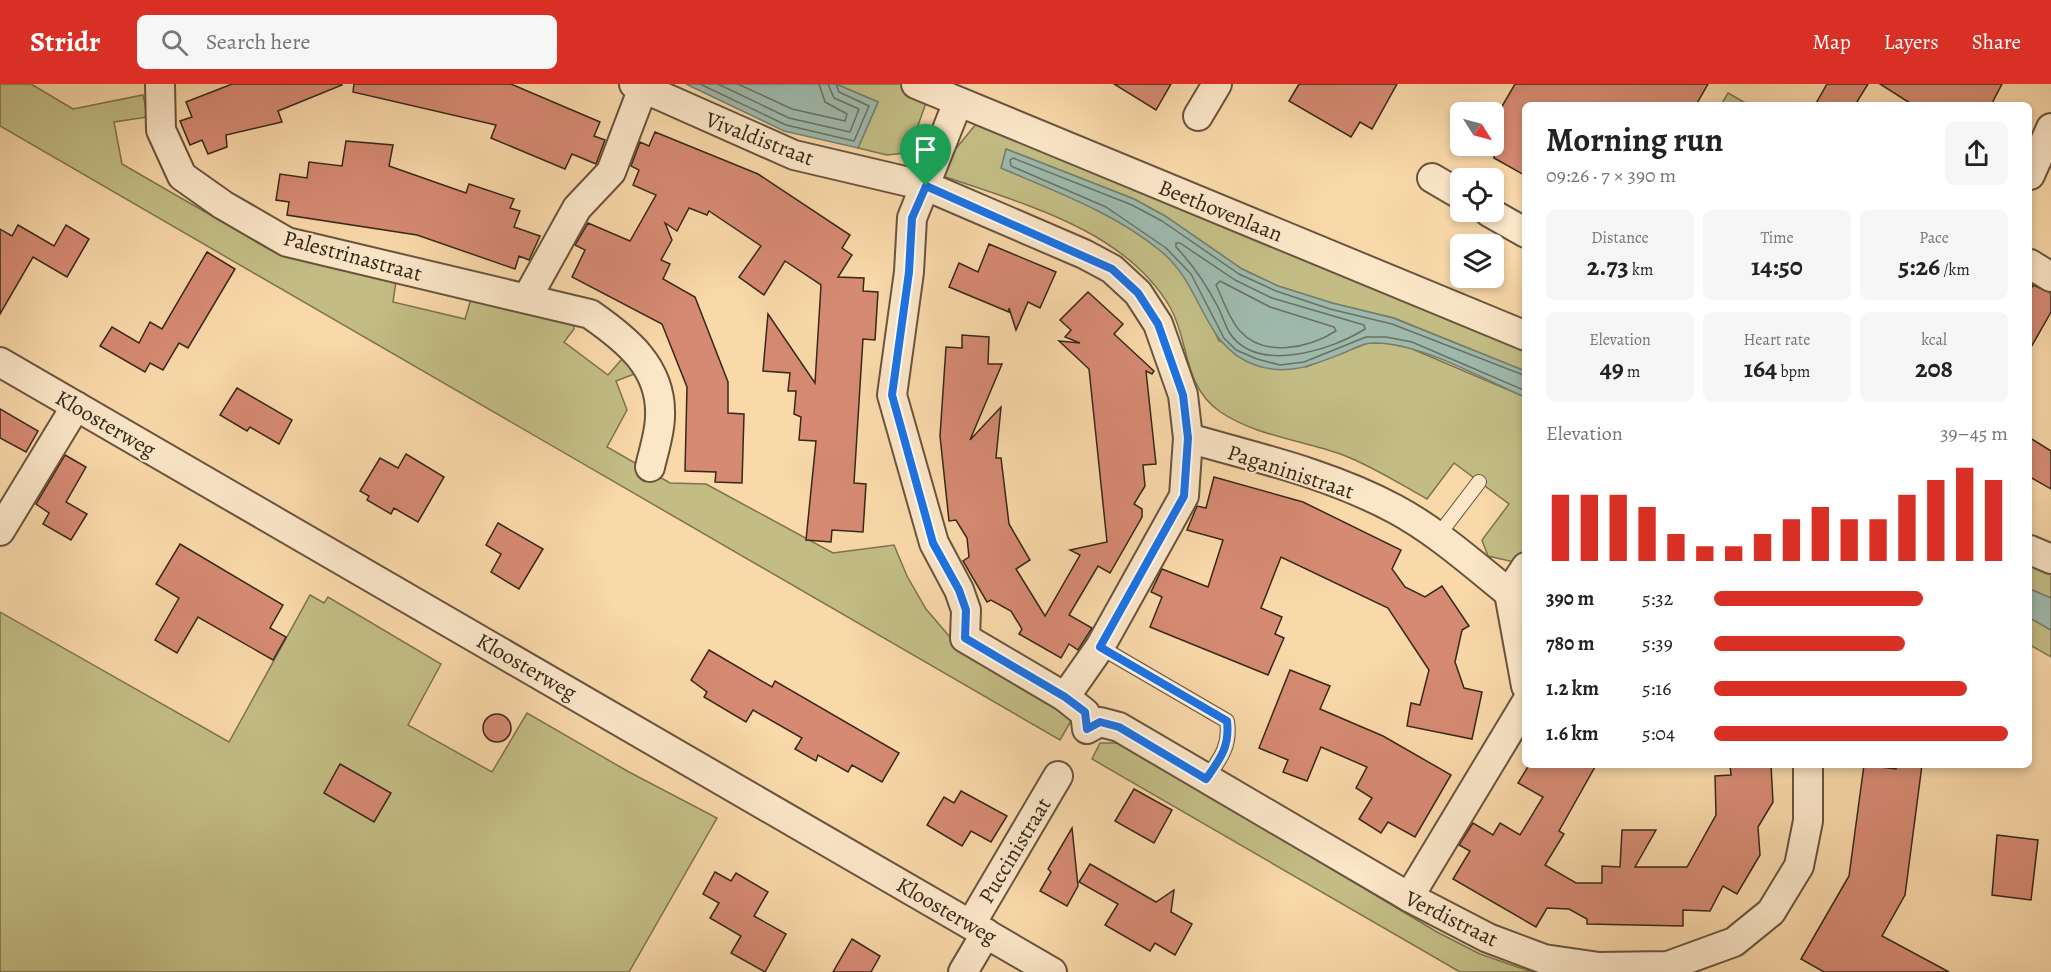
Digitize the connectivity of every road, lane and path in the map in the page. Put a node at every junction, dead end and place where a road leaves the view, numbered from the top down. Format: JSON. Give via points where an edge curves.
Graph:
{"nodes":[{"id":1,"x":160,"y":84,"type":"edge"},
{"id":2,"x":916,"y":84,"type":"edge"},
{"id":3,"x":1217,"y":84,"type":"edge"},
{"id":4,"x":639,"y":86,"type":"edge"},
{"id":5,"x":958,"y":102,"type":"junction"},
{"id":6,"x":1198,"y":116,"type":"dead end"},
{"id":7,"x":2051,"y":128,"type":"edge"},
{"id":8,"x":2032,"y":171,"type":"edge"},
{"id":9,"x":1432,"y":178,"type":"dead end"},
{"id":10,"x":926,"y":186,"type":"junction"},
{"id":11,"x":1450,"y":189,"type":"edge"},
{"id":12,"x":1504,"y":221,"type":"edge"},
{"id":13,"x":1522,"y":231,"type":"edge"},
{"id":14,"x":2032,"y":265,"type":"edge"},
{"id":15,"x":2051,"y":277,"type":"edge"},
{"id":16,"x":527,"y":298,"type":"junction"},
{"id":17,"x":1522,"y":334,"type":"edge"},
{"id":18,"x":0,"y":362,"type":"edge"},
{"id":19,"x":76,"y":406,"type":"junction"},
{"id":20,"x":1188,"y":438,"type":"junction"},
{"id":21,"x":651,"y":467,"type":"dead end"},
{"id":22,"x":1479,"y":482,"type":"dead end"},
{"id":23,"x":0,"y":531,"type":"edge"},
{"id":24,"x":1437,"y":537,"type":"junction"},
{"id":25,"x":2032,"y":551,"type":"edge"},
{"id":26,"x":2051,"y":559,"type":"edge"},
{"id":27,"x":1522,"y":573,"type":"edge"},
{"id":28,"x":1509,"y":593,"type":"junction"},
{"id":29,"x":1100,"y":647,"type":"junction"},
{"id":30,"x":1522,"y":664,"type":"edge"},
{"id":31,"x":1065,"y":697,"type":"junction"},
{"id":32,"x":1522,"y":710,"type":"edge"},
{"id":33,"x":1809,"y":768,"type":"edge"},
{"id":34,"x":1058,"y":776,"type":"dead end"},
{"id":35,"x":1206,"y":779,"type":"junction"},
{"id":36,"x":1409,"y":897,"type":"junction"},
{"id":37,"x":978,"y":929,"type":"junction"},
{"id":38,"x":963,"y":972,"type":"edge"},
{"id":39,"x":1052,"y":972,"type":"edge"}],
"edges":[{"from":1,"to":16,"type":"street","name":"Palestrinastraat","via":[[161,130],[182,176],[223,206],[287,242]]},
{"from":2,"to":5,"type":"street","name":"Beethovenlaan"},
{"from":3,"to":6,"type":"street"},
{"from":4,"to":10,"type":"street","name":"Vivaldistraat","via":[[794,155]]},
{"from":4,"to":16,"type":"street","via":[[611,172],[577,208]]},
{"from":5,"to":10,"type":"street","name":"Verdistraat"},
{"from":5,"to":17,"type":"street","name":"Beethovenlaan"},
{"from":7,"to":8,"type":"street"},
{"from":9,"to":11,"type":"street"},
{"from":10,"to":20,"type":"street","via":[[1084,254],[1112,269],[1138,293],[1158,324],[1183,395]]},
{"from":10,"to":31,"type":"street","name":"Verdistraat","via":[[912,218],[909,272],[892,395],[933,543],[966,610],[965,638]]},
{"from":12,"to":13,"type":"street"},
{"from":14,"to":15,"type":"street"},
{"from":16,"to":21,"type":"street","name":"Palestrinastraat","via":[[590,314],[621,335],[649,366],[661,418]]},
{"from":18,"to":19,"type":"street","name":"Kloosterweg"},
{"from":19,"to":23,"type":"street"},
{"from":19,"to":37,"type":"street","name":"Kloosterweg"},
{"from":20,"to":24,"type":"street","name":"Paganinistraat","via":[[1331,479],[1396,509]]},
{"from":20,"to":29,"type":"street","via":[[1184,496]]},
{"from":22,"to":24,"type":"lane"},
{"from":24,"to":28,"type":"street","name":"Paganinistraat"},
{"from":25,"to":26,"type":"street"},
{"from":27,"to":28,"type":"street"},
{"from":28,"to":30,"type":"street"},
{"from":29,"to":31,"type":"street"},
{"from":29,"to":35,"type":"lane","via":[[1227,721],[1226,750]]},
{"from":31,"to":35,"type":"street","name":"Verdistraat","via":[[1085,712],[1081,738],[1100,722],[1119,727]]},
{"from":32,"to":36,"type":"street"},
{"from":33,"to":36,"type":"street","name":"Verdistraat","via":[[1808,821],[1799,866],[1771,912],[1734,942],[1668,966],[1599,967],[1544,959],[1488,938]]},
{"from":34,"to":37,"type":"street","name":"Puccinistraat"},
{"from":35,"to":36,"type":"street","name":"Verdistraat"},
{"from":37,"to":38,"type":"street","name":"Puccinistraat"},
{"from":37,"to":39,"type":"street","name":"Kloosterweg"}]}
